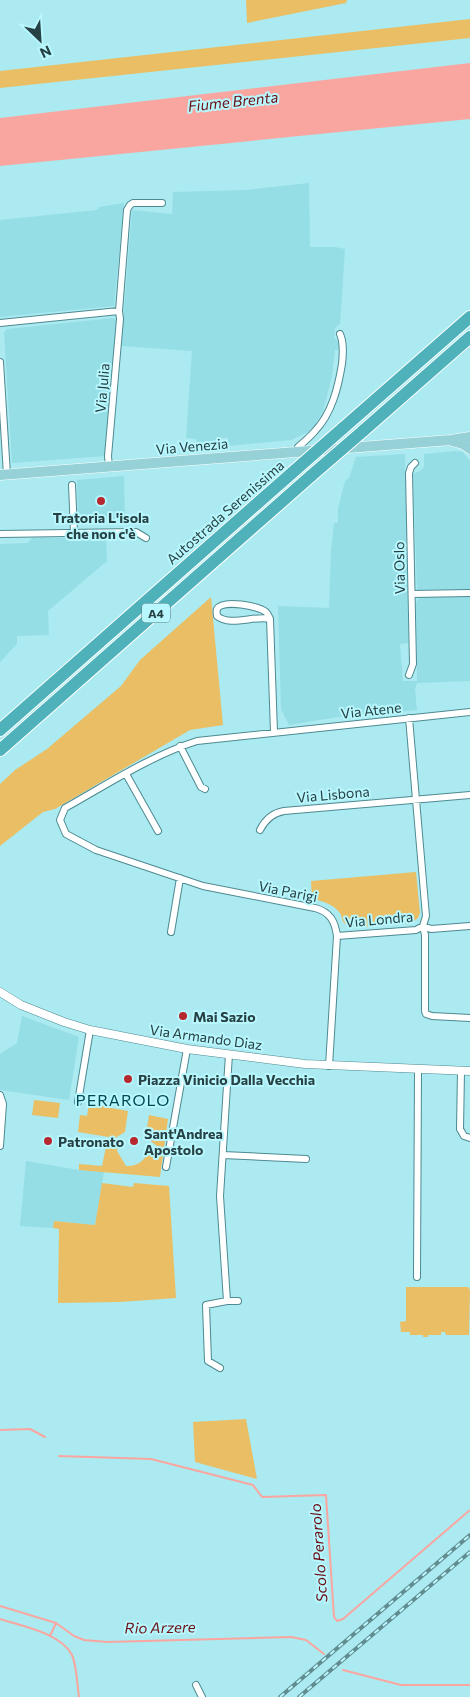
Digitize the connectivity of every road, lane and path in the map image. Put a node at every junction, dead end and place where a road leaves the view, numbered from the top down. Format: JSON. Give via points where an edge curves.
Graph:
{"nodes":[{"id":1,"x":162,"y":203,"type":"dead end"},
{"id":2,"x":119,"y":311,"type":"junction"},
{"id":3,"x":470,"y":317,"type":"edge"},
{"id":4,"x":0,"y":323,"type":"edge"},
{"id":5,"x":340,"y":334,"type":"dead end"},
{"id":6,"x":470,"y":337,"type":"edge"},
{"id":7,"x":0,"y":362,"type":"edge"},
{"id":8,"x":470,"y":437,"type":"edge"},
{"id":9,"x":451,"y":440,"type":"junction"},
{"id":10,"x":470,"y":449,"type":"edge"},
{"id":11,"x":299,"y":451,"type":"junction"},
{"id":12,"x":415,"y":463,"type":"dead end"},
{"id":13,"x":108,"y":467,"type":"junction"},
{"id":14,"x":3,"y":475,"type":"edge"},
{"id":15,"x":72,"y":485,"type":"dead end"},
{"id":16,"x":74,"y":532,"type":"junction"},
{"id":17,"x":0,"y":534,"type":"edge"},
{"id":18,"x":146,"y":538,"type":"dead end"},
{"id":19,"x":470,"y":593,"type":"edge"},
{"id":20,"x":412,"y":594,"type":"junction"},
{"id":21,"x":270,"y":619,"type":"junction"},
{"id":22,"x":409,"y":675,"type":"dead end"},
{"id":23,"x":470,"y":712,"type":"edge"},
{"id":24,"x":409,"y":718,"type":"junction"},
{"id":25,"x":0,"y":730,"type":"edge"},
{"id":26,"x":274,"y":732,"type":"junction"},
{"id":27,"x":180,"y":746,"type":"junction"},
{"id":28,"x":0,"y":750,"type":"edge"},
{"id":29,"x":126,"y":774,"type":"junction"},
{"id":30,"x":205,"y":789,"type":"dead end"},
{"id":31,"x":470,"y":795,"type":"edge"},
{"id":32,"x":416,"y":800,"type":"junction"},
{"id":33,"x":60,"y":823,"type":"joint"},
{"id":34,"x":260,"y":830,"type":"dead end"},
{"id":35,"x":158,"y":831,"type":"dead end"},
{"id":36,"x":180,"y":878,"type":"junction"},
{"id":37,"x":423,"y":926,"type":"junction"},
{"id":38,"x":470,"y":926,"type":"edge"},
{"id":39,"x":170,"y":932,"type":"dead end"},
{"id":40,"x":337,"y":936,"type":"junction"},
{"id":41,"x":0,"y":992,"type":"edge"},
{"id":42,"x":470,"y":1018,"type":"edge"},
{"id":43,"x":90,"y":1030,"type":"junction"},
{"id":44,"x":187,"y":1049,"type":"junction"},
{"id":45,"x":229,"y":1054,"type":"junction"},
{"id":46,"x":329,"y":1066,"type":"junction"},
{"id":47,"x":418,"y":1070,"type":"junction"},
{"id":48,"x":461,"y":1071,"type":"junction"},
{"id":49,"x":470,"y":1071,"type":"edge"},
{"id":50,"x":0,"y":1095,"type":"edge"},
{"id":51,"x":78,"y":1102,"type":"dead end"},
{"id":52,"x":470,"y":1138,"type":"edge"},
{"id":53,"x":0,"y":1146,"type":"edge"},
{"id":54,"x":223,"y":1156,"type":"junction"},
{"id":55,"x":306,"y":1159,"type":"dead end"},
{"id":56,"x":166,"y":1167,"type":"dead end"},
{"id":57,"x":417,"y":1277,"type":"dead end"},
{"id":58,"x":227,"y":1301,"type":"junction"},
{"id":59,"x":238,"y":1302,"type":"dead end"},
{"id":60,"x":220,"y":1368,"type":"dead end"},
{"id":61,"x":196,"y":1685,"type":"dead end"},
{"id":62,"x":202,"y":1697,"type":"edge"}],
"edges":[{"from":1,"to":2,"type":"street","name":"Via Julia","via":[[133,203],[128,207]]},
{"from":2,"to":4,"type":"street"},
{"from":2,"to":13,"type":"street","name":"Via Julia"},
{"from":3,"to":25,"type":"highway","name":"Autostrada Serenissima","number":"A4","bridge":true},
{"from":5,"to":11,"type":"street","via":[[343,357],[334,400],[316,430],[298,447]]},
{"from":6,"to":28,"type":"highway","number":"A4","bridge":true},
{"from":7,"to":14,"type":"street"},
{"from":8,"to":9,"type":"main road","name":"Via Venezia"},
{"from":9,"to":10,"type":"main road"},
{"from":9,"to":11,"type":"main road","name":"Via Venezia"},
{"from":11,"to":13,"type":"main road","name":"Via Venezia"},
{"from":12,"to":20,"type":"street","name":"Via Oslo","via":[[409,473]]},
{"from":13,"to":14,"type":"main road","name":"Via Venezia"},
{"from":15,"to":16,"type":"street"},
{"from":16,"to":17,"type":"street"},
{"from":16,"to":18,"type":"street","via":[[136,532]]},
{"from":19,"to":20,"type":"street"},
{"from":20,"to":22,"type":"street","name":"Via Oslo","via":[[413,664]]},
{"from":21,"to":21,"type":"street","via":[[266,612],[251,606],[225,603],[216,612],[220,619],[227,620]]},
{"from":21,"to":26,"type":"street"},
{"from":23,"to":24,"type":"street","name":"Via Atene"},
{"from":24,"to":26,"type":"street","name":"Via Atene"},
{"from":24,"to":32,"type":"street"},
{"from":26,"to":27,"type":"street","name":"Via Atene","via":[[205,739]]},
{"from":27,"to":29,"type":"street","name":"Via Atene"},
{"from":27,"to":30,"type":"street"},
{"from":29,"to":33,"type":"street","name":"Via Atene","via":[[65,808]]},
{"from":29,"to":35,"type":"street"},
{"from":31,"to":32,"type":"street","name":"Via Lisbona"},
{"from":32,"to":34,"type":"street","name":"Via Lisbona","via":[[278,812],[264,821]]},
{"from":32,"to":37,"type":"street","via":[[426,916]]},
{"from":33,"to":36,"type":"street","name":"Via Parigi","via":[[66,834],[83,844]]},
{"from":36,"to":39,"type":"street"},
{"from":36,"to":40,"type":"street","name":"Via Parigi","via":[[203,886],[320,909],[332,918]]},
{"from":37,"to":38,"type":"street","name":"Via Londra","via":[[431,929]]},
{"from":37,"to":40,"type":"street","name":"Via Londra","via":[[416,930]]},
{"from":37,"to":42,"type":"street","name":"Via Londra","via":[[426,1014]]},
{"from":40,"to":46,"type":"street","name":"Via Parigi"},
{"from":41,"to":43,"type":"street","name":"Via Armando Diaz","via":[[39,1013]]},
{"from":43,"to":44,"type":"street","name":"Via Armando Diaz"},
{"from":43,"to":51,"type":"street"},
{"from":44,"to":45,"type":"street","name":"Via Armando Diaz"},
{"from":44,"to":56,"type":"street"},
{"from":45,"to":46,"type":"street","name":"Via Armando Diaz"},
{"from":45,"to":54,"type":"street"},
{"from":46,"to":47,"type":"street","name":"Via Armando Diaz"},
{"from":47,"to":48,"type":"street","name":"Via Armando Diaz"},
{"from":47,"to":57,"type":"street"},
{"from":48,"to":49,"type":"street","name":"Via Armando Diaz"},
{"from":48,"to":52,"type":"street","via":[[460,1129],[464,1136]]},
{"from":50,"to":53,"type":"street","via":[[3,1104]]},
{"from":54,"to":55,"type":"street"},
{"from":54,"to":58,"type":"street","via":[[220,1196]]},
{"from":58,"to":59,"type":"street"},
{"from":58,"to":60,"type":"street","via":[[206,1304],[208,1360]]},
{"from":61,"to":62,"type":"street"}]}
